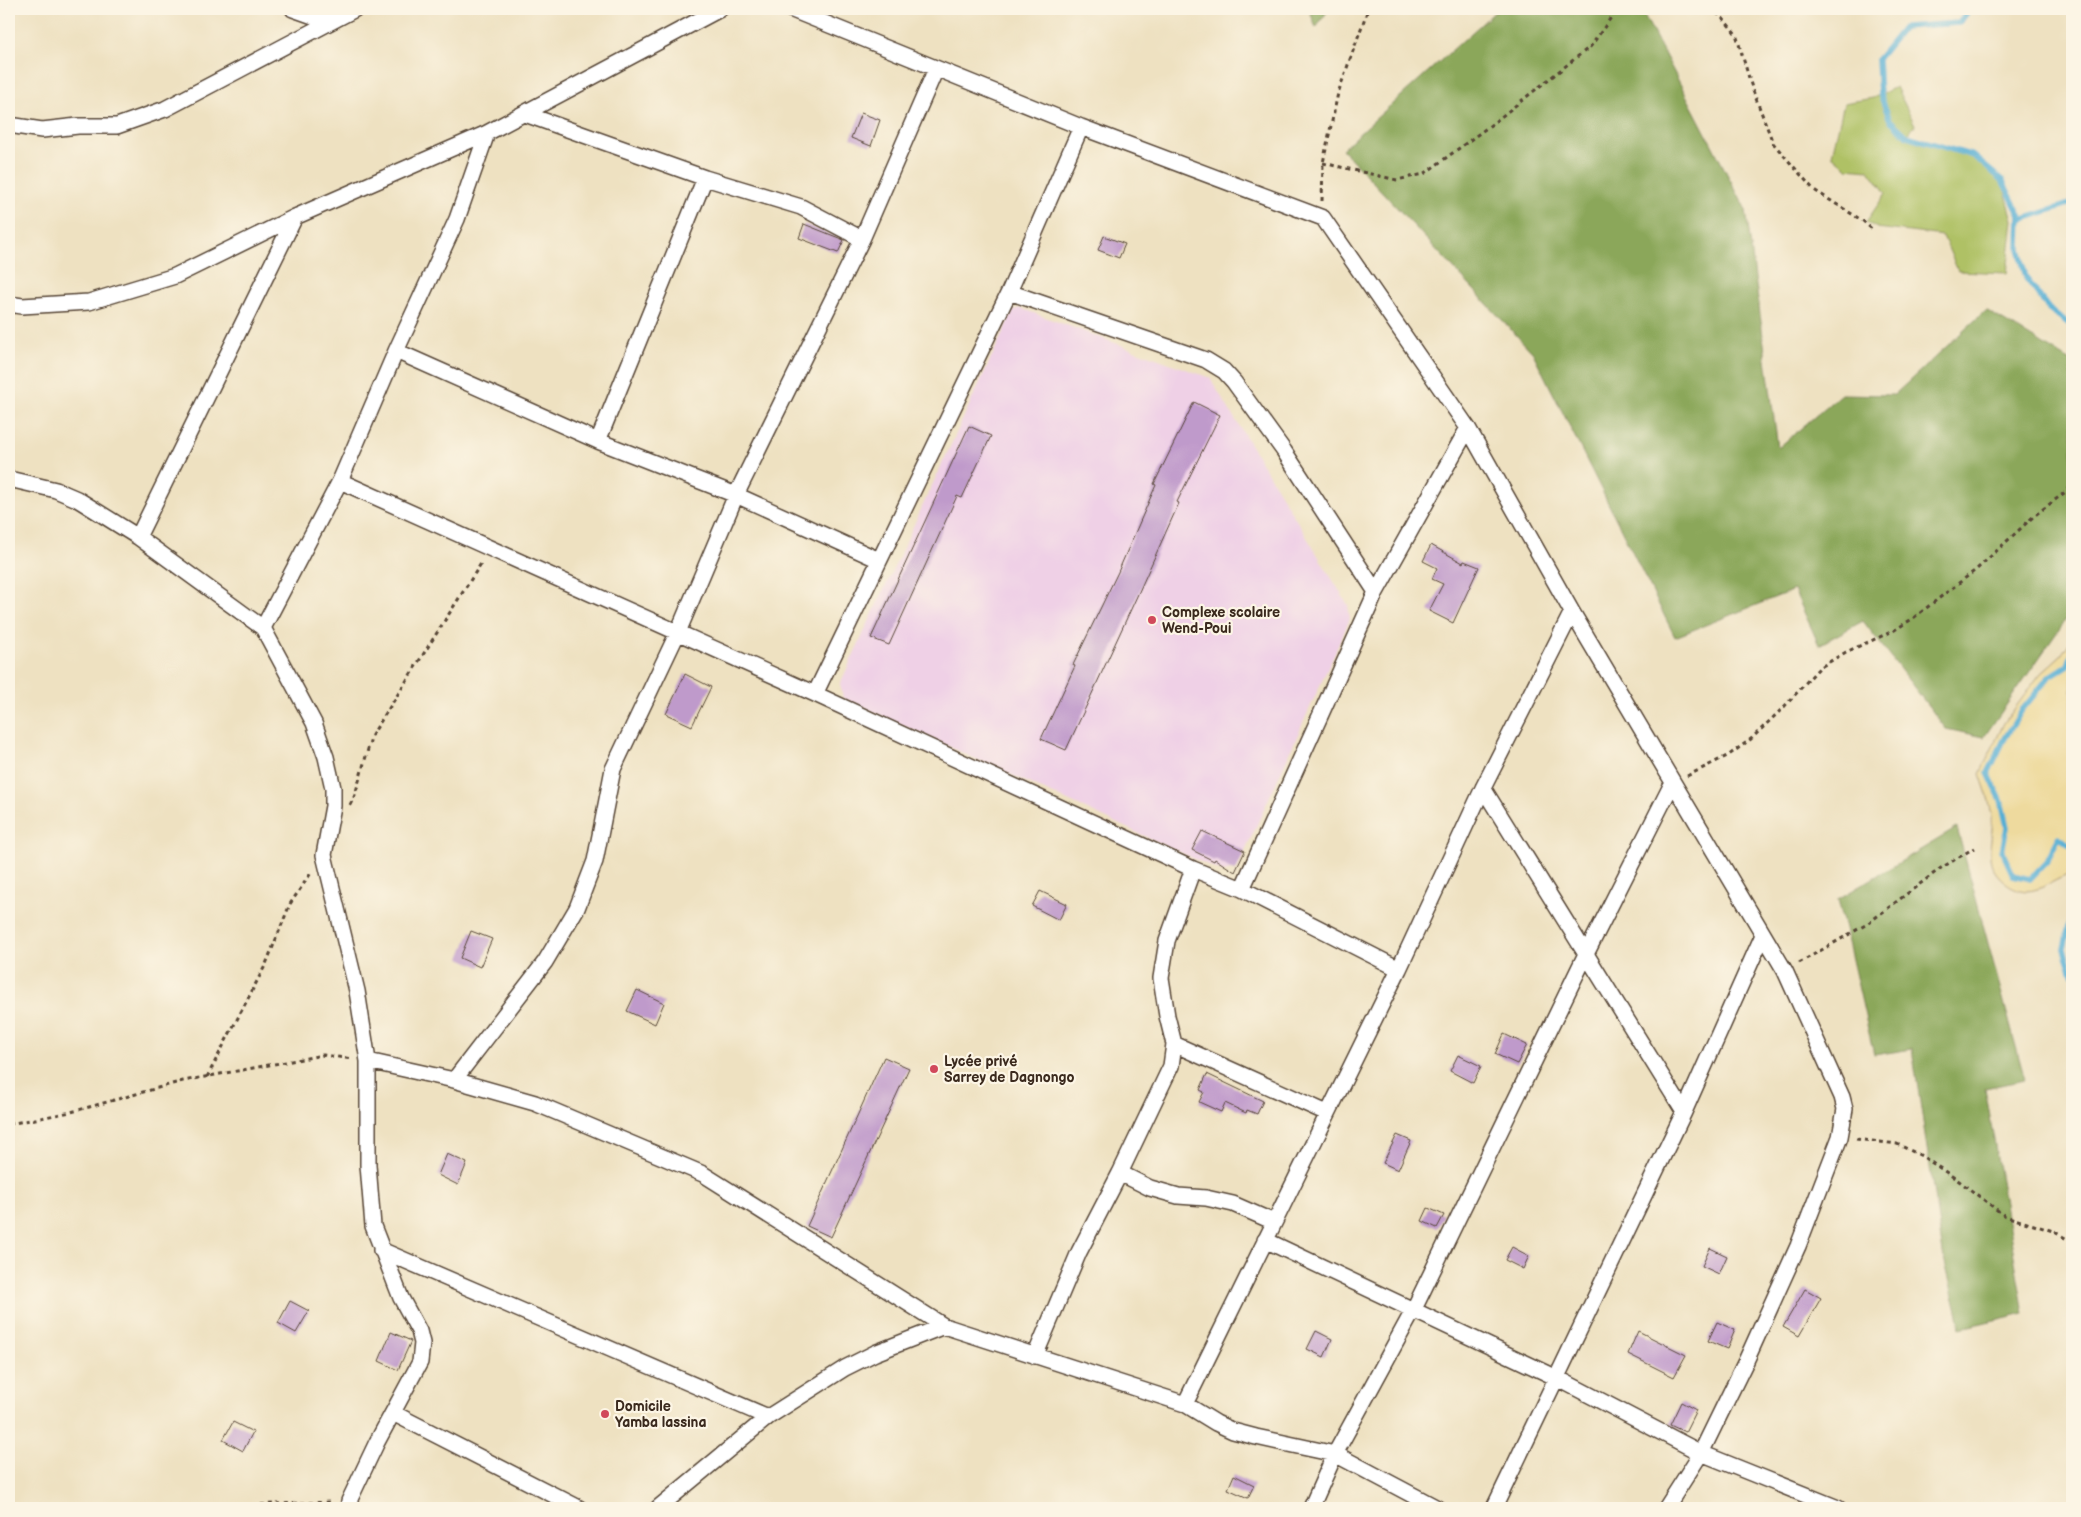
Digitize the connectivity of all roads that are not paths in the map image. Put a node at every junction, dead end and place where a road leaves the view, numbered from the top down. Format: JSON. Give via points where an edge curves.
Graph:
{"nodes":[{"id":1,"x":293,"y":9,"type":"edge"},
{"id":2,"x":355,"y":9,"type":"edge"},
{"id":3,"x":720,"y":9,"type":"edge"},
{"id":4,"x":790,"y":9,"type":"edge"},
{"id":5,"x":330,"y":22,"type":"junction"},
{"id":6,"x":936,"y":69,"type":"junction"},
{"id":7,"x":524,"y":114,"type":"junction"},
{"id":8,"x":9,"y":125,"type":"edge"},
{"id":9,"x":1081,"y":128,"type":"junction"},
{"id":10,"x":487,"y":133,"type":"junction"},
{"id":11,"x":706,"y":178,"type":"junction"},
{"id":12,"x":295,"y":217,"type":"junction"},
{"id":13,"x":862,"y":239,"type":"junction"},
{"id":14,"x":1009,"y":292,"type":"junction"},
{"id":15,"x":9,"y":304,"type":"edge"},
{"id":16,"x":396,"y":352,"type":"junction"},
{"id":17,"x":1468,"y":428,"type":"junction"},
{"id":18,"x":598,"y":441,"type":"junction"},
{"id":19,"x":9,"y":479,"type":"edge"},
{"id":20,"x":340,"y":481,"type":"junction"},
{"id":21,"x":736,"y":495,"type":"junction"},
{"id":22,"x":138,"y":537,"type":"junction"},
{"id":23,"x":879,"y":560,"type":"junction"},
{"id":24,"x":1376,"y":592,"type":"junction"},
{"id":25,"x":1572,"y":612,"type":"junction"},
{"id":26,"x":263,"y":628,"type":"junction"},
{"id":27,"x":678,"y":632,"type":"junction"},
{"id":28,"x":815,"y":694,"type":"junction"},
{"id":29,"x":1672,"y":784,"type":"junction"},
{"id":30,"x":1483,"y":788,"type":"junction"},
{"id":31,"x":1193,"y":869,"type":"junction"},
{"id":32,"x":1242,"y":889,"type":"junction"},
{"id":33,"x":1763,"y":934,"type":"junction"},
{"id":34,"x":1586,"y":954,"type":"junction"},
{"id":35,"x":1399,"y":969,"type":"junction"},
{"id":36,"x":1174,"y":1044,"type":"junction"},
{"id":37,"x":368,"y":1061,"type":"junction"},
{"id":38,"x":454,"y":1080,"type":"junction"},
{"id":39,"x":1684,"y":1112,"type":"junction"},
{"id":40,"x":1327,"y":1114,"type":"junction"},
{"id":41,"x":1120,"y":1173,"type":"junction"},
{"id":42,"x":1274,"y":1222,"type":"junction"},
{"id":43,"x":1265,"y":1240,"type":"junction"},
{"id":44,"x":381,"y":1250,"type":"junction"},
{"id":45,"x":1413,"y":1311,"type":"junction"},
{"id":46,"x":944,"y":1326,"type":"junction"},
{"id":47,"x":1035,"y":1356,"type":"junction"},
{"id":48,"x":1557,"y":1378,"type":"junction"},
{"id":49,"x":1185,"y":1404,"type":"junction"},
{"id":50,"x":392,"y":1413,"type":"junction"},
{"id":51,"x":768,"y":1417,"type":"junction"},
{"id":52,"x":1701,"y":1453,"type":"junction"},
{"id":53,"x":1335,"y":1454,"type":"junction"},
{"id":54,"x":349,"y":1505,"type":"edge"},
{"id":55,"x":1822,"y":1505,"type":"edge"},
{"id":56,"x":579,"y":1508,"type":"edge"},
{"id":57,"x":658,"y":1508,"type":"edge"},
{"id":58,"x":1311,"y":1508,"type":"edge"},
{"id":59,"x":1437,"y":1508,"type":"edge"},
{"id":60,"x":1494,"y":1508,"type":"edge"},
{"id":61,"x":1666,"y":1508,"type":"edge"},
{"id":62,"x":1838,"y":1508,"type":"edge"}],
"edges":[{"from":1,"to":5,"type":"street"},
{"from":2,"to":5,"type":"street"},
{"from":3,"to":7,"type":"street"},
{"from":4,"to":6,"type":"street"},
{"from":5,"to":8,"type":"street","via":[[165,109],[117,126],[42,130]]},
{"from":6,"to":9,"type":"street"},
{"from":6,"to":13,"type":"street"},
{"from":7,"to":10,"type":"street"},
{"from":7,"to":11,"type":"street"},
{"from":9,"to":14,"type":"street"},
{"from":9,"to":17,"type":"street","via":[[1323,218]]},
{"from":10,"to":12,"type":"street"},
{"from":10,"to":16,"type":"street","via":[[457,219]]},
{"from":11,"to":13,"type":"street","via":[[801,207]]},
{"from":11,"to":18,"type":"street"},
{"from":12,"to":15,"type":"street","via":[[175,276],[90,302]]},
{"from":12,"to":22,"type":"street"},
{"from":13,"to":21,"type":"street"},
{"from":14,"to":23,"type":"street"},
{"from":14,"to":24,"type":"street","via":[[1206,360],[1224,371],[1284,451]]},
{"from":16,"to":18,"type":"street"},
{"from":16,"to":20,"type":"street"},
{"from":17,"to":24,"type":"street"},
{"from":17,"to":25,"type":"street"},
{"from":18,"to":21,"type":"street"},
{"from":19,"to":22,"type":"street","via":[[77,498]]},
{"from":20,"to":26,"type":"street"},
{"from":20,"to":27,"type":"street"},
{"from":21,"to":23,"type":"street"},
{"from":21,"to":27,"type":"street"},
{"from":22,"to":26,"type":"street"},
{"from":23,"to":28,"type":"street"},
{"from":24,"to":32,"type":"street"},
{"from":25,"to":29,"type":"street"},
{"from":25,"to":30,"type":"street"},
{"from":26,"to":37,"type":"street","via":[[314,723],[334,788],[324,855],[357,990]]},
{"from":27,"to":28,"type":"street"},
{"from":27,"to":38,"type":"street","via":[[613,769],[595,861],[577,908],[545,962]]},
{"from":28,"to":31,"type":"street"},
{"from":29,"to":33,"type":"street"},
{"from":29,"to":34,"type":"street"},
{"from":30,"to":34,"type":"street"},
{"from":30,"to":35,"type":"street"},
{"from":31,"to":32,"type":"street"},
{"from":31,"to":36,"type":"street","via":[[1167,941],[1161,978]]},
{"from":32,"to":35,"type":"street"},
{"from":33,"to":39,"type":"street"},
{"from":33,"to":52,"type":"street","via":[[1785,971],[1845,1109],[1840,1137],[1798,1246]]},
{"from":34,"to":39,"type":"street"},
{"from":34,"to":45,"type":"street"},
{"from":35,"to":40,"type":"street"},
{"from":36,"to":40,"type":"street"},
{"from":36,"to":41,"type":"street","via":[[1171,1066]]},
{"from":37,"to":38,"type":"street"},
{"from":37,"to":44,"type":"street","via":[[370,1208]]},
{"from":38,"to":46,"type":"street","via":[[535,1103],[703,1174]]},
{"from":39,"to":48,"type":"street"},
{"from":40,"to":42,"type":"street"},
{"from":41,"to":42,"type":"street","via":[[1150,1188],[1178,1196],[1233,1204]]},
{"from":41,"to":47,"type":"street","via":[[1079,1252]]},
{"from":42,"to":43,"type":"street"},
{"from":43,"to":45,"type":"street"},
{"from":43,"to":49,"type":"street"},
{"from":44,"to":50,"type":"street","via":[[422,1343],[420,1362]]},
{"from":44,"to":51,"type":"street"},
{"from":45,"to":48,"type":"street"},
{"from":45,"to":53,"type":"street"},
{"from":46,"to":47,"type":"street"},
{"from":46,"to":51,"type":"street","via":[[845,1368]]},
{"from":47,"to":49,"type":"street"},
{"from":48,"to":52,"type":"street"},
{"from":48,"to":60,"type":"street"},
{"from":49,"to":53,"type":"street","via":[[1233,1431]]},
{"from":50,"to":54,"type":"street"},
{"from":50,"to":56,"type":"street"},
{"from":51,"to":57,"type":"street"},
{"from":52,"to":55,"type":"street"},
{"from":52,"to":61,"type":"street"},
{"from":53,"to":58,"type":"street"},
{"from":53,"to":59,"type":"street"},
{"from":55,"to":62,"type":"street"}]}
